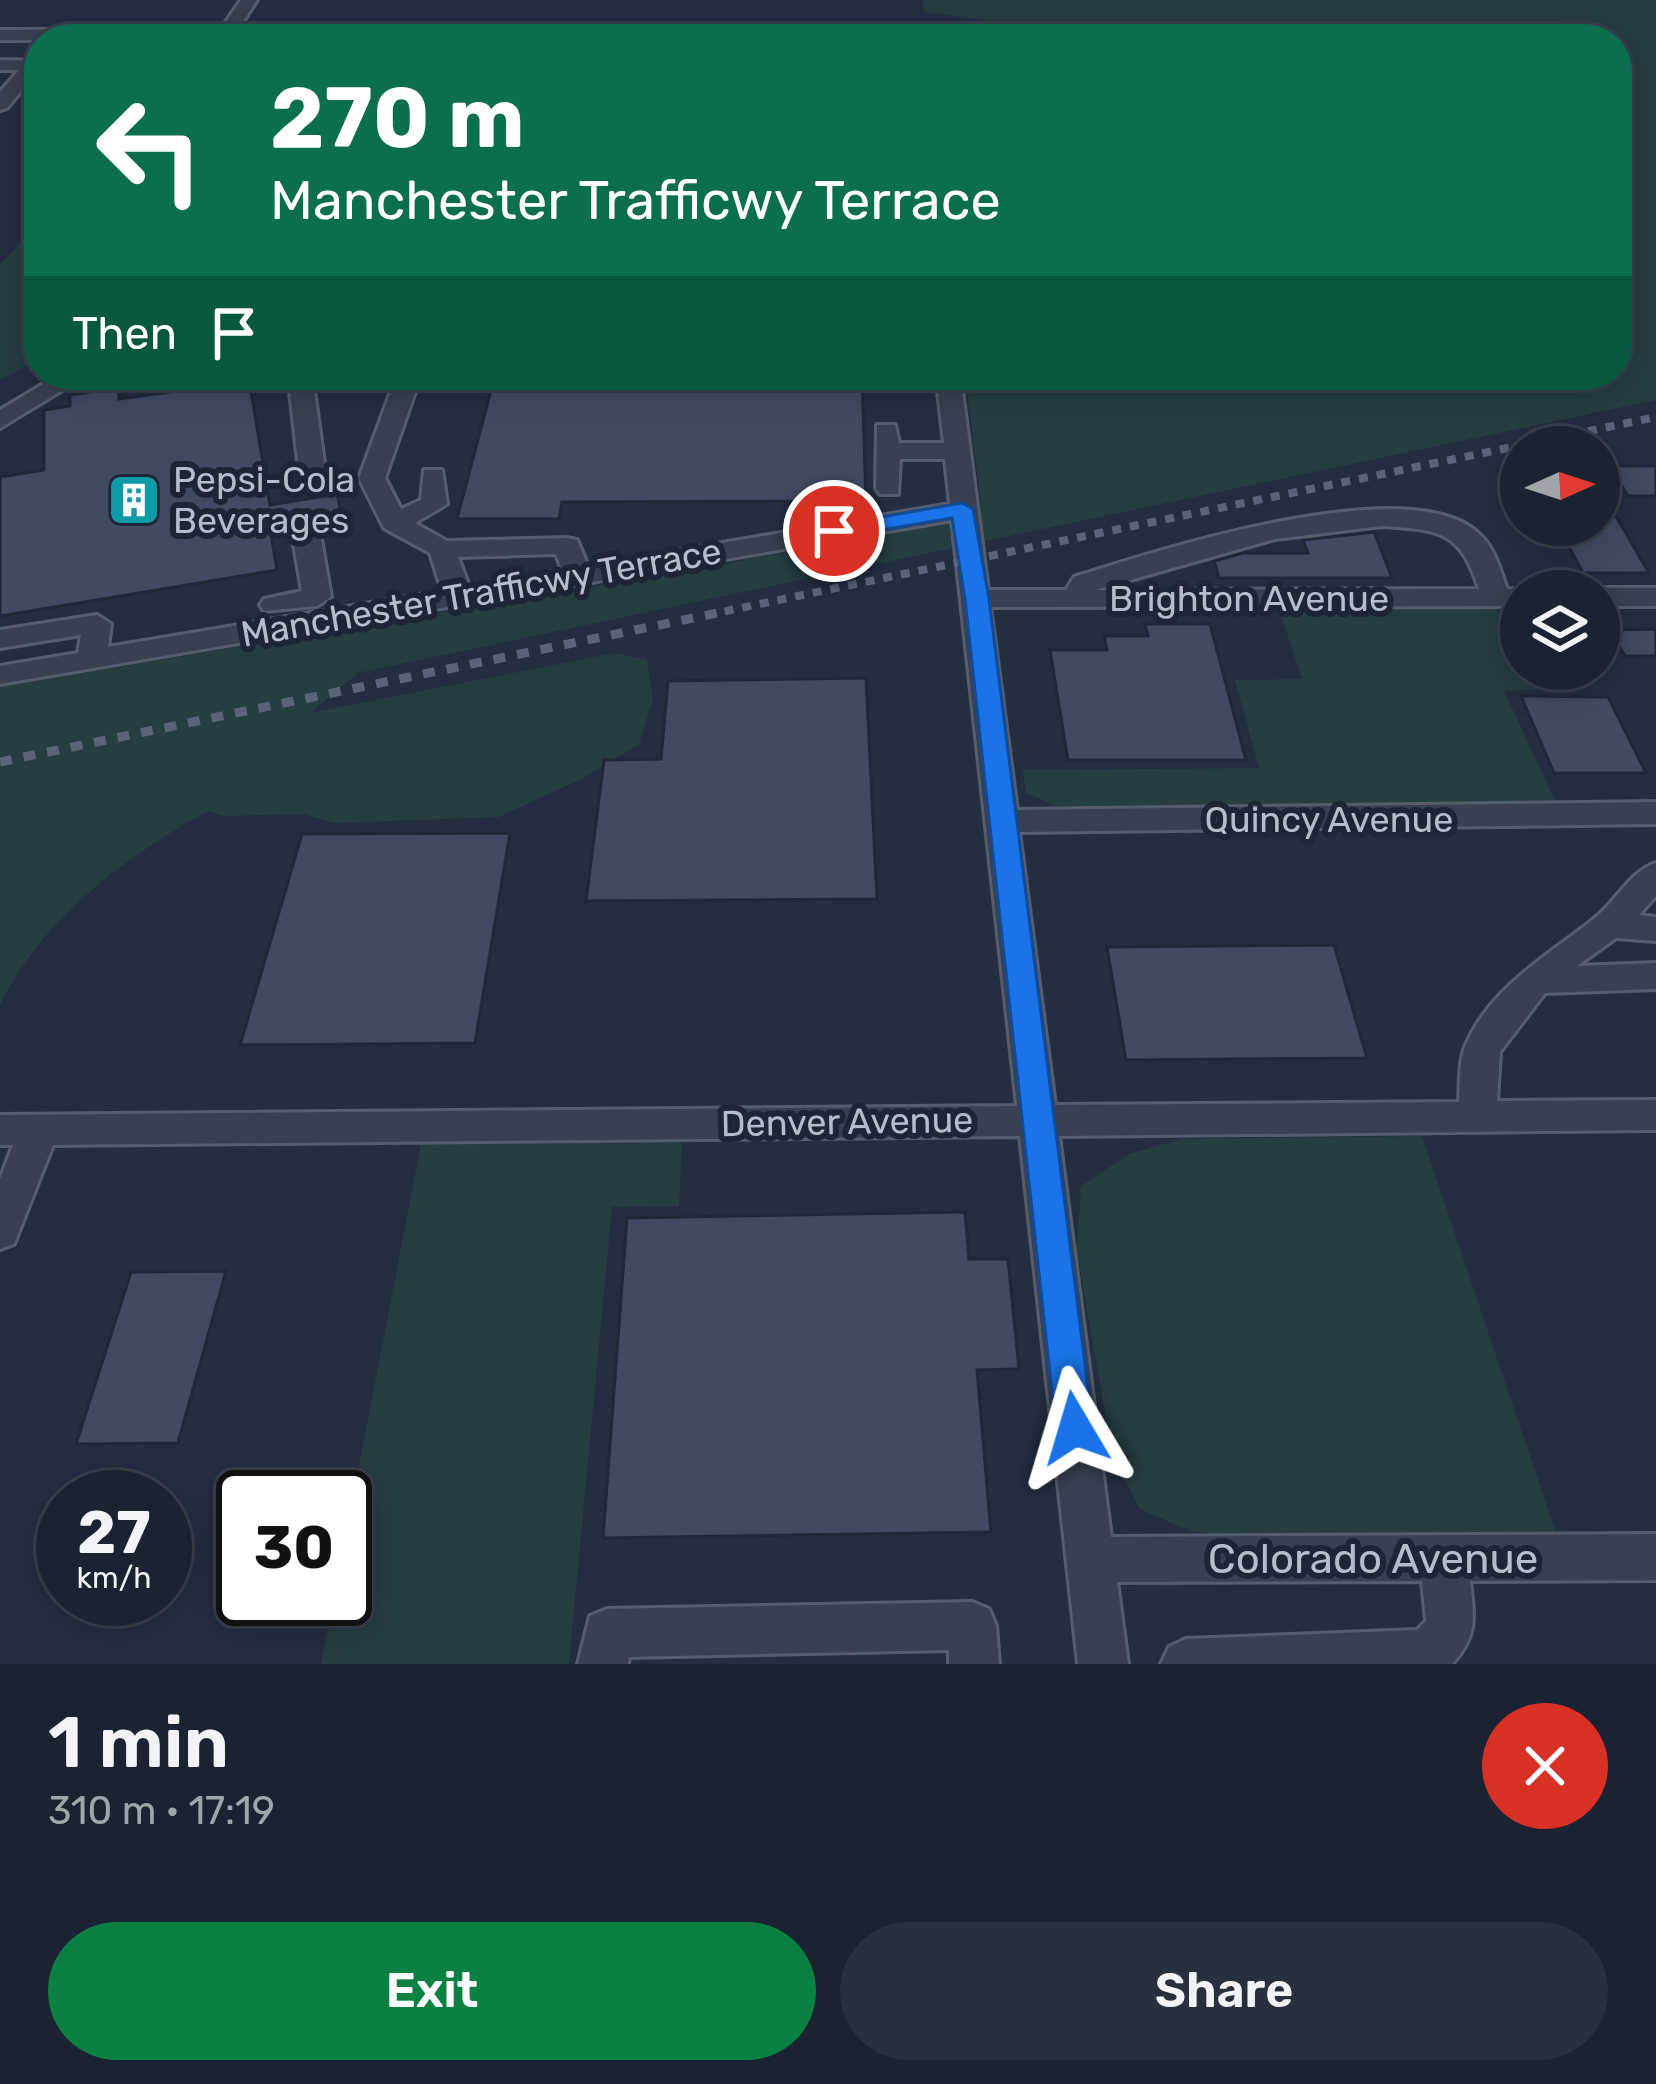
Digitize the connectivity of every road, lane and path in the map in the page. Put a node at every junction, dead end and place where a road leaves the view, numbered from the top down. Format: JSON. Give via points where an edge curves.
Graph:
{"nodes":[{"id":1,"x":24,"y":77,"type":"edge"},
{"id":2,"x":0,"y":104,"type":"edge"},
{"id":3,"x":51,"y":390,"type":"edge"},
{"id":4,"x":302,"y":390,"type":"edge"},
{"id":5,"x":404,"y":390,"type":"edge"},
{"id":6,"x":950,"y":390,"type":"edge"},
{"id":7,"x":0,"y":421,"type":"edge"},
{"id":8,"x":956,"y":451,"type":"junction"},
{"id":9,"x":312,"y":470,"type":"dead end"},
{"id":10,"x":433,"y":476,"type":"dead end"},
{"id":11,"x":889,"y":488,"type":"dead end"},
{"id":12,"x":962,"y":509,"type":"junction"},
{"id":13,"x":394,"y":522,"type":"junction"},
{"id":14,"x":307,"y":539,"type":"dead end"},
{"id":15,"x":442,"y":549,"type":"junction"},
{"id":16,"x":578,"y":575,"type":"junction"},
{"id":17,"x":1500,"y":583,"type":"edge"},
{"id":18,"x":458,"y":596,"type":"junction"},
{"id":19,"x":1500,"y":597,"type":"edge"},
{"id":20,"x":1620,"y":597,"type":"edge"},
{"id":21,"x":1656,"y":597,"type":"edge"},
{"id":22,"x":977,"y":599,"type":"junction"},
{"id":23,"x":1076,"y":599,"type":"junction"},
{"id":24,"x":0,"y":639,"type":"edge"},
{"id":25,"x":92,"y":659,"type":"junction"},
{"id":26,"x":0,"y":675,"type":"edge"},
{"id":27,"x":1656,"y":813,"type":"edge"},
{"id":28,"x":1003,"y":821,"type":"junction"},
{"id":29,"x":1656,"y":875,"type":"edge"},
{"id":30,"x":1610,"y":925,"type":"junction"},
{"id":31,"x":1656,"y":929,"type":"edge"},
{"id":32,"x":1656,"y":976,"type":"edge"},
{"id":33,"x":1537,"y":980,"type":"junction"},
{"id":34,"x":1656,"y":1114,"type":"edge"},
{"id":35,"x":1477,"y":1116,"type":"junction"},
{"id":36,"x":1038,"y":1120,"type":"junction"},
{"id":37,"x":20,"y":1130,"type":"edge"},
{"id":38,"x":0,"y":1232,"type":"edge"},
{"id":39,"x":1656,"y":1556,"type":"edge"},
{"id":40,"x":1444,"y":1558,"type":"junction"},
{"id":41,"x":1090,"y":1560,"type":"junction"},
{"id":42,"x":603,"y":1664,"type":"edge"},
{"id":43,"x":974,"y":1664,"type":"edge"},
{"id":44,"x":1102,"y":1664,"type":"edge"},
{"id":45,"x":1186,"y":1664,"type":"edge"}],
"edges":[{"from":1,"to":2,"type":"street"},
{"from":3,"to":7,"type":"street"},
{"from":4,"to":9,"type":"street"},
{"from":5,"to":13,"type":"street","via":[[372,478]]},
{"from":6,"to":8,"type":"street"},
{"from":8,"to":11,"type":"street","via":[[886,441]]},
{"from":8,"to":12,"type":"street"},
{"from":10,"to":13,"type":"street","via":[[434,504]]},
{"from":12,"to":16,"type":"street","name":"Manchester Trafficwy Terrace"},
{"from":12,"to":22,"type":"street"},
{"from":13,"to":15,"type":"street"},
{"from":14,"to":25,"type":"street","via":[[317,597],[128,633]]},
{"from":15,"to":16,"type":"street","via":[[566,546]]},
{"from":15,"to":18,"type":"street"},
{"from":16,"to":18,"type":"street","name":"Manchester Trafficwy Terrace"},
{"from":17,"to":23,"type":"street","via":[[1464,534],[1435,522],[1387,519],[1192,550],[1084,584]]},
{"from":18,"to":25,"type":"street","name":"Manchester Trafficwy Terrace"},
{"from":19,"to":23,"type":"street","name":"Brighton Avenue"},
{"from":20,"to":21,"type":"street"},
{"from":22,"to":23,"type":"street","name":"Brighton Avenue"},
{"from":22,"to":28,"type":"street"},
{"from":24,"to":25,"type":"street","via":[[97,624]]},
{"from":25,"to":26,"type":"street","name":"Manchester Trafficwy Terrace"},
{"from":27,"to":28,"type":"street","name":"Quincy Avenue"},
{"from":28,"to":36,"type":"street"},
{"from":29,"to":30,"type":"street"},
{"from":30,"to":31,"type":"street"},
{"from":30,"to":33,"type":"street"},
{"from":32,"to":33,"type":"street"},
{"from":33,"to":35,"type":"street","via":[[1482,1050]]},
{"from":34,"to":35,"type":"street","name":"Denver Avenue"},
{"from":35,"to":36,"type":"street","name":"Denver Avenue"},
{"from":36,"to":37,"type":"street","name":"Denver Avenue"},
{"from":36,"to":41,"type":"street"},
{"from":37,"to":38,"type":"street"},
{"from":39,"to":40,"type":"street","name":"Colorado Avenue"},
{"from":40,"to":41,"type":"street","name":"Colorado Avenue"},
{"from":40,"to":45,"type":"street","via":[[1451,1630],[1428,1654]]},
{"from":41,"to":44,"type":"street"},
{"from":42,"to":43,"type":"street","via":[[607,1633],[972,1626]]}]}
